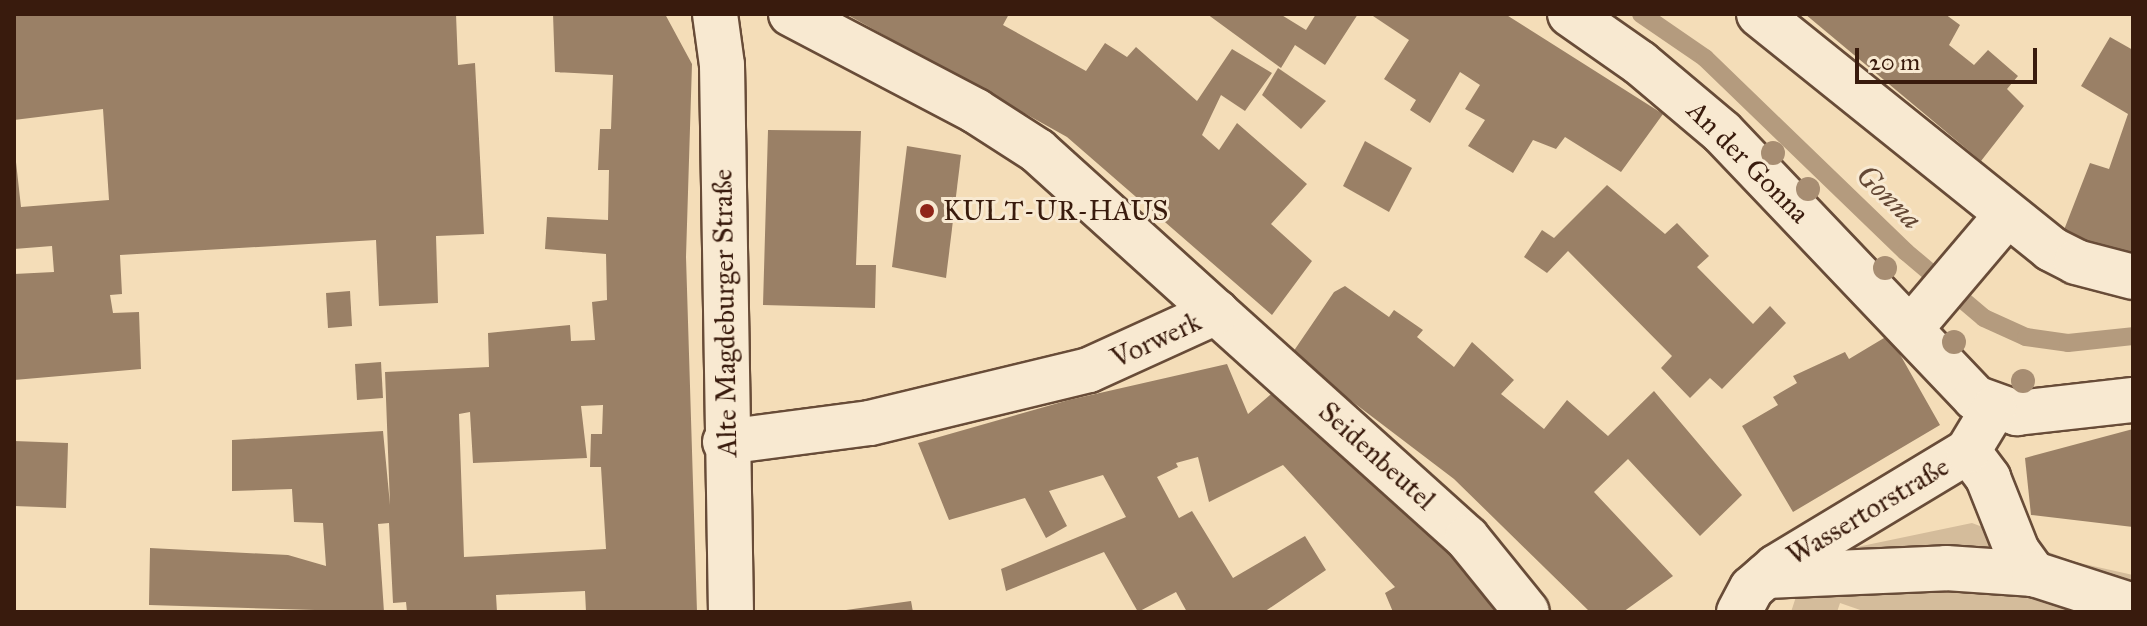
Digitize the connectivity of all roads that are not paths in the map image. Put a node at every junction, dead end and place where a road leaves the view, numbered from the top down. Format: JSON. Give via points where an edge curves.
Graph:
{"nodes":[{"id":1,"x":715,"y":14,"type":"edge"},
{"id":2,"x":791,"y":14,"type":"edge"},
{"id":3,"x":1570,"y":14,"type":"edge"},
{"id":4,"x":1759,"y":14,"type":"edge"},
{"id":5,"x":1995,"y":229,"type":"junction"},
{"id":6,"x":2133,"y":277,"type":"edge"},
{"id":7,"x":1216,"y":312,"type":"junction"},
{"id":8,"x":1923,"y":315,"type":"junction"},
{"id":9,"x":2133,"y":400,"type":"edge"},
{"id":10,"x":1994,"y":408,"type":"junction"},
{"id":11,"x":725,"y":442,"type":"junction"},
{"id":12,"x":1968,"y":451,"type":"junction"},
{"id":13,"x":2034,"y":574,"type":"junction"},
{"id":14,"x":1766,"y":576,"type":"junction"},
{"id":15,"x":2133,"y":606,"type":"edge"},
{"id":16,"x":731,"y":612,"type":"edge"},
{"id":17,"x":1527,"y":612,"type":"edge"},
{"id":18,"x":1739,"y":612,"type":"edge"}],
"edges":[{"from":1,"to":11,"type":"street","name":"Alte Magdeburger Straße","via":[[722,65]]},
{"from":2,"to":7,"type":"street","name":"Vorwerk","via":[[976,111],[1038,151]]},
{"from":3,"to":8,"type":"street","name":"An der Gonna","via":[[1651,71]]},
{"from":4,"to":5,"type":"street"},
{"from":5,"to":6,"type":"street","via":[[2076,262]]},
{"from":5,"to":8,"type":"street"},
{"from":7,"to":11,"type":"street","name":"Vorwerk","via":[[1089,370],[870,423]]},
{"from":7,"to":17,"type":"street","name":"Seidenbeutel","via":[[1467,538]]},
{"from":8,"to":10,"type":"street","name":"An der Gonna","via":[[1960,384]]},
{"from":9,"to":10,"type":"street","via":[[2047,413]]},
{"from":10,"to":12,"type":"street","name":"Wassertorstraße"},
{"from":11,"to":16,"type":"street","name":"Alte Magdeburger Straße"},
{"from":12,"to":13,"type":"street","via":[[1988,478],[2017,551]]},
{"from":12,"to":14,"type":"street","name":"Wassertorstraße"},
{"from":13,"to":14,"type":"street","via":[[1946,568]]},
{"from":13,"to":15,"type":"street"},
{"from":14,"to":18,"type":"street","name":"Wassertorstraße"}]}
